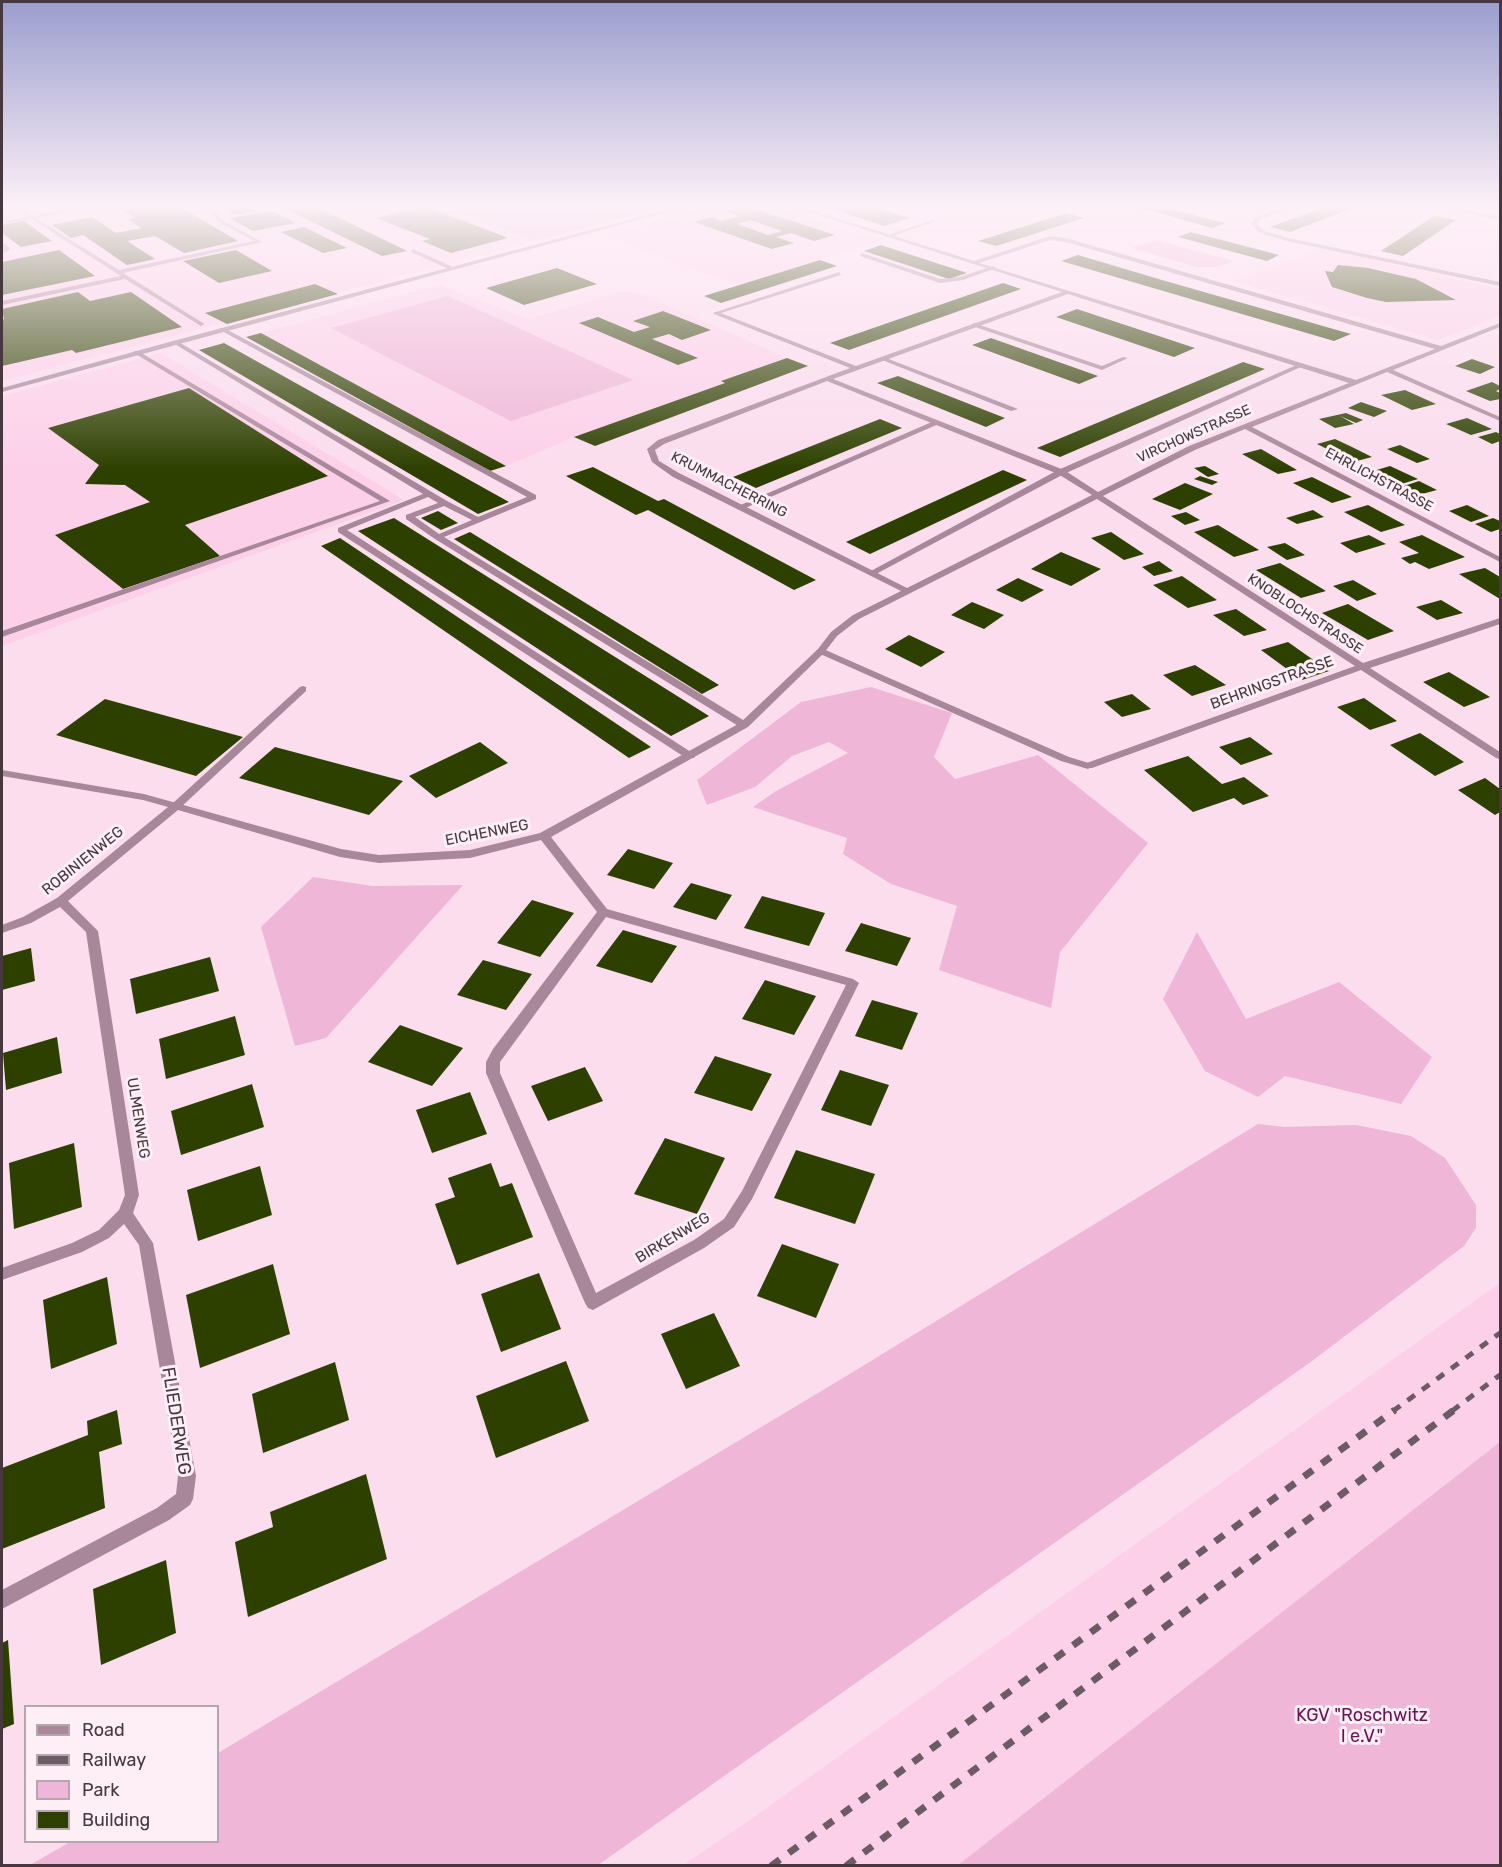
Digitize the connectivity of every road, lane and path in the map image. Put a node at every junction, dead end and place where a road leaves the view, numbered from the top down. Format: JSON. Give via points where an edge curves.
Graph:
{"nodes":[{"id":1,"x":44,"y":294,"type":"edge"},
{"id":2,"x":153,"y":294,"type":"edge"},
{"id":3,"x":356,"y":294,"type":"edge"},
{"id":4,"x":776,"y":294,"type":"edge"},
{"id":5,"x":1063,"y":294,"type":"edge"},
{"id":6,"x":1076,"y":294,"type":"edge"},
{"id":7,"x":1253,"y":294,"type":"edge"},
{"id":8,"x":2,"y":303,"type":"edge"},
{"id":9,"x":201,"y":324,"type":"dead end"},
{"id":10,"x":1500,"y":325,"type":"edge"},
{"id":11,"x":974,"y":326,"type":"junction"},
{"id":12,"x":222,"y":329,"type":"junction"},
{"id":13,"x":175,"y":342,"type":"junction"},
{"id":14,"x":1440,"y":348,"type":"junction"},
{"id":15,"x":136,"y":352,"type":"junction"},
{"id":16,"x":1125,"y":358,"type":"dead end"},
{"id":17,"x":884,"y":359,"type":"junction"},
{"id":18,"x":1300,"y":365,"type":"junction"},
{"id":19,"x":856,"y":368,"type":"junction"},
{"id":20,"x":1387,"y":370,"type":"junction"},
{"id":21,"x":829,"y":380,"type":"junction"},
{"id":22,"x":1354,"y":382,"type":"junction"},
{"id":23,"x":2,"y":390,"type":"edge"},
{"id":24,"x":1014,"y":409,"type":"dead end"},
{"id":25,"x":1500,"y":419,"type":"edge"},
{"id":26,"x":937,"y":423,"type":"junction"},
{"id":27,"x":1244,"y":426,"type":"junction"},
{"id":28,"x":1061,"y":472,"type":"junction"},
{"id":29,"x":429,"y":494,"type":"junction"},
{"id":30,"x":1096,"y":494,"type":"junction"},
{"id":31,"x":444,"y":503,"type":"junction"},
{"id":32,"x":740,"y":507,"type":"junction"},
{"id":33,"x":478,"y":520,"type":"junction"},
{"id":34,"x":438,"y":537,"type":"junction"},
{"id":35,"x":1500,"y":560,"type":"edge"},
{"id":36,"x":873,"y":572,"type":"junction"},
{"id":37,"x":909,"y":592,"type":"junction"},
{"id":38,"x":1500,"y":621,"type":"edge"},
{"id":39,"x":2,"y":634,"type":"edge"},
{"id":40,"x":821,"y":651,"type":"junction"},
{"id":41,"x":1362,"y":667,"type":"junction"},
{"id":42,"x":303,"y":689,"type":"dead end"},
{"id":43,"x":744,"y":725,"type":"junction"},
{"id":44,"x":690,"y":756,"type":"junction"},
{"id":45,"x":1500,"y":756,"type":"edge"},
{"id":46,"x":2,"y":773,"type":"edge"},
{"id":47,"x":177,"y":805,"type":"junction"},
{"id":48,"x":544,"y":836,"type":"junction"},
{"id":49,"x":61,"y":902,"type":"junction"},
{"id":50,"x":603,"y":912,"type":"junction"},
{"id":51,"x":2,"y":929,"type":"edge"},
{"id":52,"x":125,"y":1214,"type":"junction"},
{"id":53,"x":2,"y":1274,"type":"edge"},
{"id":54,"x":2,"y":1600,"type":"edge"}],
"edges":[{"from":1,"to":8,"type":"street"},
{"from":2,"to":9,"type":"street"},
{"from":3,"to":12,"type":"street"},
{"from":4,"to":19,"type":"street","via":[[716,313]]},
{"from":5,"to":11,"type":"street","name":"KRUMMACHERRING"},
{"from":6,"to":18,"type":"street"},
{"from":7,"to":14,"type":"street"},
{"from":10,"to":14,"type":"street","name":"VIRCHOWSTRASSE"},
{"from":11,"to":16,"type":"street","via":[[1102,368]]},
{"from":11,"to":17,"type":"street","name":"KRUMMACHERRING"},
{"from":12,"to":13,"type":"street"},
{"from":12,"to":33,"type":"street","via":[[533,497]]},
{"from":13,"to":15,"type":"street"},
{"from":13,"to":29,"type":"street"},
{"from":14,"to":20,"type":"street","name":"VIRCHOWSTRASSE"},
{"from":15,"to":23,"type":"street"},
{"from":15,"to":39,"type":"street","via":[[386,501]]},
{"from":17,"to":19,"type":"street","name":"KRUMMACHERRING"},
{"from":17,"to":24,"type":"street"},
{"from":18,"to":22,"type":"street"},
{"from":18,"to":28,"type":"street"},
{"from":19,"to":21,"type":"street","name":"KRUMMACHERRING"},
{"from":20,"to":22,"type":"street","name":"VIRCHOWSTRASSE"},
{"from":20,"to":25,"type":"street"},
{"from":21,"to":26,"type":"street"},
{"from":21,"to":32,"type":"street","name":"KRUMMACHERRING","via":[[651,449],[656,462]]},
{"from":22,"to":27,"type":"street","name":"VIRCHOWSTRASSE"},
{"from":26,"to":28,"type":"street"},
{"from":26,"to":32,"type":"street"},
{"from":27,"to":30,"type":"street","name":"VIRCHOWSTRASSE"},
{"from":27,"to":35,"type":"street","name":"EHRLICHSTRASSE"},
{"from":28,"to":30,"type":"street"},
{"from":28,"to":36,"type":"street"},
{"from":29,"to":31,"type":"street"},
{"from":29,"to":44,"type":"street","via":[[341,530]]},
{"from":30,"to":37,"type":"street","name":"VIRCHOWSTRASSE"},
{"from":30,"to":41,"type":"street","name":"KNOBLOCHSTRASSE"},
{"from":31,"to":33,"type":"street"},
{"from":31,"to":34,"type":"street","via":[[409,517]]},
{"from":32,"to":36,"type":"street","name":"KRUMMACHERRING"},
{"from":33,"to":34,"type":"street"},
{"from":34,"to":43,"type":"street"},
{"from":36,"to":37,"type":"street","name":"KRUMMACHERRING"},
{"from":37,"to":40,"type":"street","name":"EICHENWEG","via":[[856,617],[834,634]]},
{"from":38,"to":41,"type":"street","name":"BEHRINGSTRASSE"},
{"from":40,"to":41,"type":"street","name":"BEHRINGSTRASSE","via":[[1088,766]]},
{"from":40,"to":43,"type":"street","name":"EICHENWEG"},
{"from":41,"to":45,"type":"street","name":"KNOBLOCHSTRASSE"},
{"from":42,"to":47,"type":"street","name":"ROBINIENWEG"},
{"from":43,"to":44,"type":"street","name":"EICHENWEG"},
{"from":44,"to":48,"type":"street","name":"EICHENWEG"},
{"from":46,"to":47,"type":"street","name":"EICHENWEG"},
{"from":47,"to":48,"type":"street","name":"EICHENWEG","via":[[340,853],[379,859],[470,854]]},
{"from":47,"to":49,"type":"street","name":"ROBINIENWEG"},
{"from":48,"to":50,"type":"street"},
{"from":49,"to":51,"type":"street","name":"ROBINIENWEG"},
{"from":49,"to":52,"type":"street","name":"ULMENWEG","via":[[92,931],[130,1174],[132,1195]]},
{"from":50,"to":50,"type":"street","name":"BIRKENWEG","via":[[493,1062],[493,1073],[594,1303],[729,1223],[747,1195],[853,983]]},
{"from":52,"to":53,"type":"street","via":[[104,1234],[77,1248]]},
{"from":52,"to":54,"type":"street","name":"FLIEDERWEG","via":[[146,1244],[187,1476],[184,1499]]}]}
